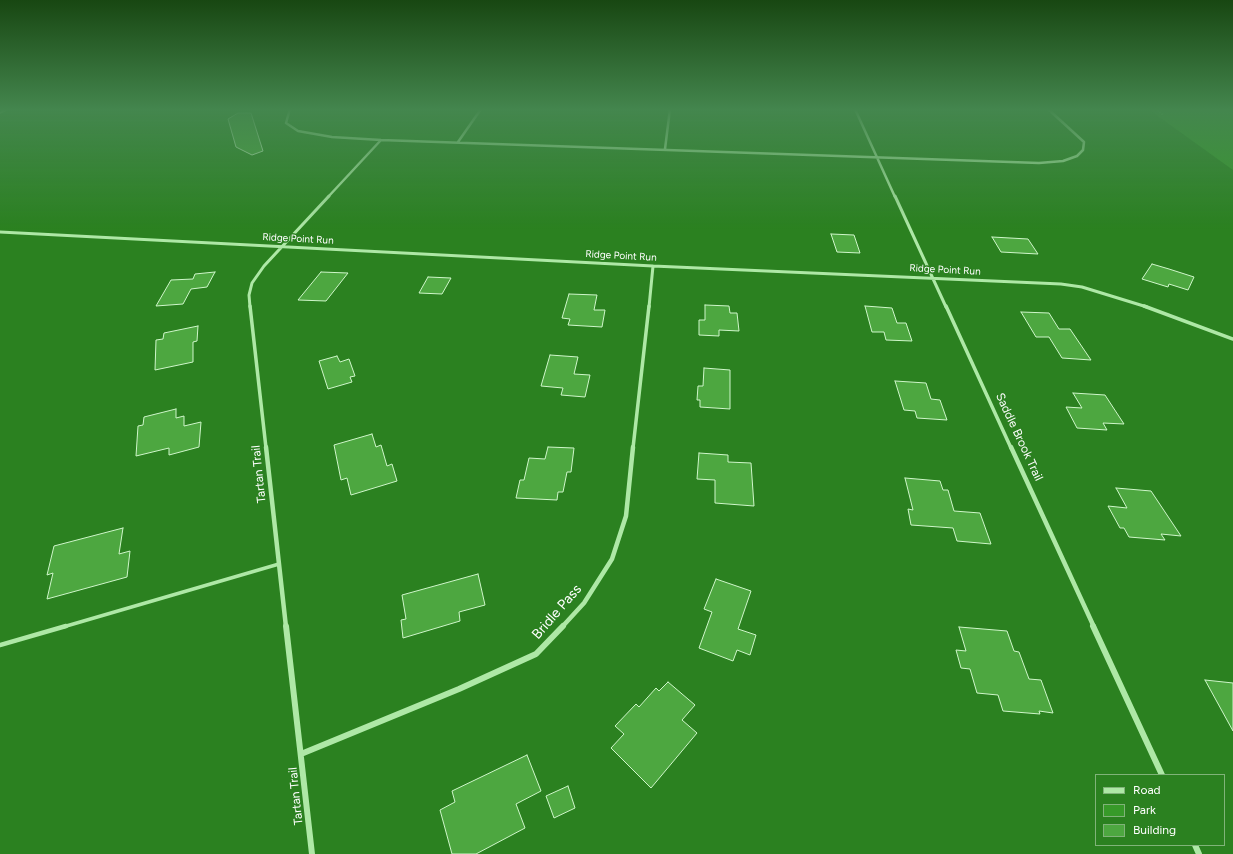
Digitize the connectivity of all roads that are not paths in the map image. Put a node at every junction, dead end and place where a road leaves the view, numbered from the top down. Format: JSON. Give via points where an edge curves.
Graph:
{"nodes":[{"id":1,"x":373,"y":149,"type":"edge"},
{"id":2,"x":661,"y":149,"type":"edge"},
{"id":3,"x":665,"y":149,"type":"joint"},
{"id":4,"x":874,"y":149,"type":"edge"},
{"id":5,"x":1083,"y":149,"type":"edge"},
{"id":6,"x":878,"y":158,"type":"junction"},
{"id":7,"x":0,"y":232,"type":"edge"},
{"id":8,"x":283,"y":246,"type":"junction"},
{"id":9,"x":653,"y":266,"type":"junction"},
{"id":10,"x":933,"y":278,"type":"junction"},
{"id":11,"x":1233,"y":339,"type":"edge"},
{"id":12,"x":279,"y":564,"type":"junction"},
{"id":13,"x":0,"y":645,"type":"edge"},
{"id":14,"x":301,"y":754,"type":"junction"},
{"id":15,"x":1162,"y":774,"type":"edge"},
{"id":16,"x":312,"y":854,"type":"edge"}],
"edges":[{"from":1,"to":8,"type":"street","name":"Tartan Trail"},
{"from":2,"to":3,"type":"street"},
{"from":3,"to":6,"type":"street"},
{"from":4,"to":6,"type":"street","name":"Saddle Brook Trail"},
{"from":5,"to":6,"type":"street","via":[[1077,156],[1063,161],[1039,163]]},
{"from":6,"to":10,"type":"street","name":"Saddle Brook Trail"},
{"from":7,"to":8,"type":"street","name":"Ridge Point Run"},
{"from":8,"to":9,"type":"street","name":"Ridge Point Run"},
{"from":8,"to":12,"type":"street","name":"Tartan Trail","via":[[252,283],[249,295]]},
{"from":9,"to":10,"type":"street","name":"Ridge Point Run"},
{"from":9,"to":14,"type":"street","name":"Bridle Pass","via":[[626,516],[612,559],[584,603],[536,654],[459,689]]},
{"from":10,"to":11,"type":"street","name":"Ridge Point Run","via":[[1082,287],[1125,299]]},
{"from":10,"to":15,"type":"street","name":"Saddle Brook Trail"},
{"from":12,"to":13,"type":"lane"},
{"from":12,"to":14,"type":"street","name":"Tartan Trail"},
{"from":14,"to":16,"type":"street","name":"Tartan Trail"}]}
